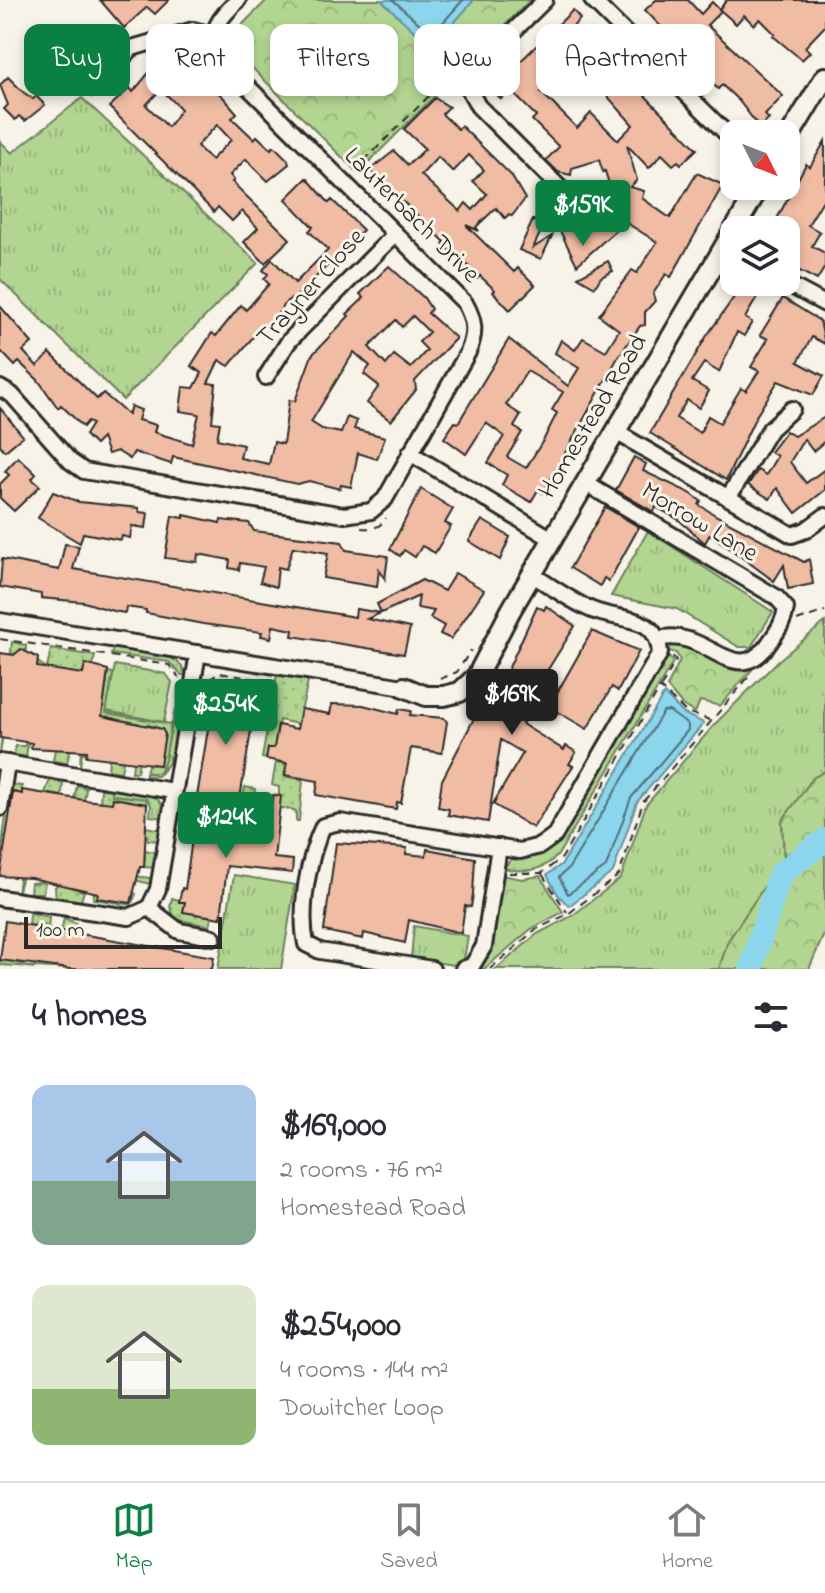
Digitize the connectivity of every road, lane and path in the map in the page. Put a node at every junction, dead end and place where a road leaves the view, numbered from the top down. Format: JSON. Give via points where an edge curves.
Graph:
{"nodes":[{"id":1,"x":238,"y":0,"type":"edge"},
{"id":2,"x":545,"y":0,"type":"edge"},
{"id":3,"x":592,"y":0,"type":"edge"},
{"id":4,"x":215,"y":24,"type":"edge"},
{"id":5,"x":825,"y":77,"type":"edge"},
{"id":6,"x":254,"y":93,"type":"edge"},
{"id":7,"x":429,"y":96,"type":"edge"},
{"id":8,"x":799,"y":120,"type":"edge"},
{"id":9,"x":720,"y":127,"type":"edge"},
{"id":10,"x":349,"y":177,"type":"dead end"},
{"id":11,"x":565,"y":193,"type":"dead end"},
{"id":12,"x":395,"y":234,"type":"junction"},
{"id":13,"x":720,"y":260,"type":"edge"},
{"id":14,"x":800,"y":291,"type":"edge"},
{"id":15,"x":825,"y":304,"type":"edge"},
{"id":16,"x":266,"y":377,"type":"dead end"},
{"id":17,"x":0,"y":388,"type":"edge"},
{"id":18,"x":792,"y":409,"type":"dead end"},
{"id":19,"x":616,"y":432,"type":"junction"},
{"id":20,"x":410,"y":453,"type":"junction"},
{"id":21,"x":585,"y":483,"type":"junction"},
{"id":22,"x":728,"y":498,"type":"junction"},
{"id":23,"x":825,"y":516,"type":"edge"},
{"id":24,"x":552,"y":539,"type":"junction"},
{"id":25,"x":531,"y":574,"type":"junction"},
{"id":26,"x":825,"y":611,"type":"edge"},
{"id":27,"x":0,"y":621,"type":"edge"},
{"id":28,"x":793,"y":624,"type":"dead end"},
{"id":29,"x":0,"y":639,"type":"edge"},
{"id":30,"x":659,"y":639,"type":"junction"},
{"id":31,"x":474,"y":646,"type":"dead end"},
{"id":32,"x":198,"y":653,"type":"junction"},
{"id":33,"x":667,"y":654,"type":"dead end"},
{"id":34,"x":756,"y":670,"type":"dead end"},
{"id":35,"x":185,"y":679,"type":"dead end"},
{"id":36,"x":256,"y":679,"type":"dead end"},
{"id":37,"x":436,"y":680,"type":"dead end"},
{"id":38,"x":201,"y":682,"type":"dead end"},
{"id":39,"x":404,"y":687,"type":"joint"},
{"id":40,"x":660,"y":688,"type":"junction"},
{"id":41,"x":711,"y":720,"type":"junction"},
{"id":42,"x":3,"y":763,"type":"edge"},
{"id":43,"x":173,"y":791,"type":"junction"},
{"id":44,"x":0,"y":808,"type":"edge"},
{"id":45,"x":499,"y":847,"type":"junction"},
{"id":46,"x":504,"y":872,"type":"dead end"},
{"id":47,"x":542,"y":873,"type":"junction"},
{"id":48,"x":0,"y":898,"type":"edge"},
{"id":49,"x":149,"y":908,"type":"junction"},
{"id":50,"x":568,"y":914,"type":"junction"},
{"id":51,"x":213,"y":937,"type":"dead end"},
{"id":52,"x":432,"y":969,"type":"edge"},
{"id":53,"x":463,"y":969,"type":"edge"},
{"id":54,"x":490,"y":969,"type":"edge"}],
"edges":[{"from":1,"to":4,"type":"street"},
{"from":2,"to":11,"type":"street","via":[[475,69],[470,91],[478,106]]},
{"from":3,"to":9,"type":"street"},
{"from":5,"to":8,"type":"street"},
{"from":6,"to":12,"type":"street","name":"Lauterbach Drive"},
{"from":7,"to":10,"type":"path"},
{"from":12,"to":16,"type":"street","name":"Trayner Close","via":[[289,341]]},
{"from":12,"to":20,"type":"street","name":"Lauterbach Drive","via":[[465,303],[475,336]]},
{"from":13,"to":19,"type":"street","name":"Homestead Road"},
{"from":14,"to":15,"type":"street"},
{"from":17,"to":20,"type":"street","name":"Lauterbach Drive","via":[[84,471],[344,515],[371,511],[385,499]]},
{"from":18,"to":22,"type":"street","via":[[770,429]]},
{"from":19,"to":21,"type":"street","name":"Homestead Road"},
{"from":19,"to":22,"type":"street"},
{"from":20,"to":24,"type":"street"},
{"from":21,"to":24,"type":"street","name":"Homestead Road"},
{"from":21,"to":30,"type":"street","name":"Morrow Lane","via":[[776,597],[786,608],[784,622],[764,651],[748,662],[728,660],[680,635]]},
{"from":22,"to":23,"type":"street","via":[[792,535]]},
{"from":24,"to":25,"type":"street","name":"Homestead Road"},
{"from":25,"to":30,"type":"street","via":[[594,611],[639,621]]},
{"from":25,"to":39,"type":"street","name":"Homestead Road","via":[[477,676],[460,692],[426,696]]},
{"from":26,"to":28,"type":"path"},
{"from":27,"to":32,"type":"street","name":"Homestead Road"},
{"from":29,"to":35,"type":"path","via":[[169,665]]},
{"from":30,"to":45,"type":"street","via":[[656,665],[555,835],[520,851]]},
{"from":31,"to":37,"type":"path","via":[[457,672]]},
{"from":32,"to":39,"type":"street","name":"Homestead Road"},
{"from":32,"to":43,"type":"street"},
{"from":33,"to":40,"type":"path","via":[[676,660]]},
{"from":34,"to":41,"type":"path"},
{"from":36,"to":38,"type":"path","via":[[219,673]]},
{"from":40,"to":41,"type":"path","via":[[686,712]]},
{"from":40,"to":47,"type":"path","via":[[562,858]]},
{"from":41,"to":50,"type":"path","via":[[643,802],[619,875]]},
{"from":42,"to":43,"type":"street"},
{"from":42,"to":44,"type":"street"},
{"from":43,"to":49,"type":"street","via":[[158,889]]},
{"from":45,"to":52,"type":"street","via":[[340,822],[323,826],[302,926],[306,944],[320,951]]},
{"from":45,"to":53,"type":"street","via":[[484,946],[472,966]]},
{"from":46,"to":47,"type":"path"},
{"from":47,"to":50,"type":"path"},
{"from":48,"to":49,"type":"street","via":[[129,917]]},
{"from":49,"to":51,"type":"street","via":[[179,931]]},
{"from":50,"to":54,"type":"path","via":[[535,930]]}]}
